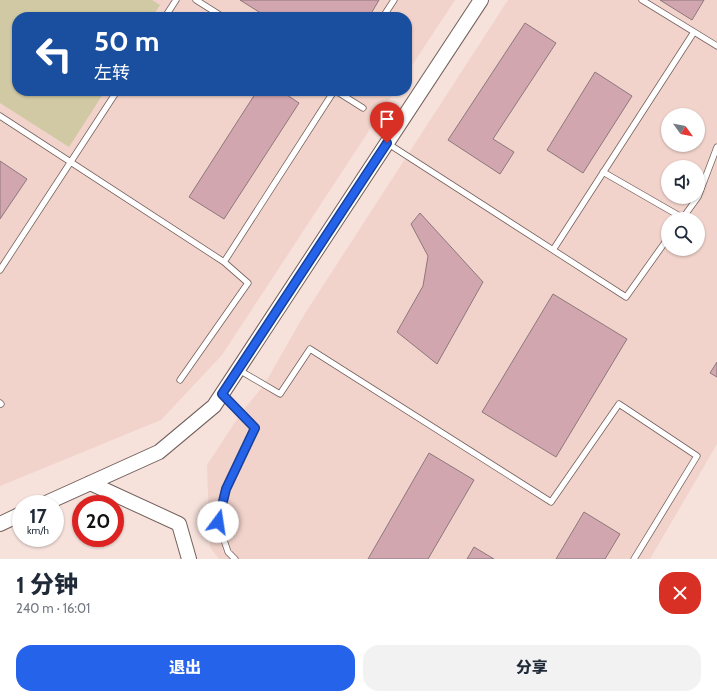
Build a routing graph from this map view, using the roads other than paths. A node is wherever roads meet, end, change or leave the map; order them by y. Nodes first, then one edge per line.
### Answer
1 (176, 0) edge
2 (196, 0) edge
3 (394, 0) edge
4 (481, 0) edge
5 (642, 0) edge
6 (168, 12) edge
7 (214, 12) edge
8 (386, 12) edge
9 (694, 32) junction
10 (717, 46) edge
11 (114, 96) edge
12 (332, 96) edge
13 (343, 96) edge
14 (363, 108) dead end
15 (0, 116) edge
16 (387, 143) junction
17 (717, 147) edge
18 (71, 162) junction
19 (603, 172) junction
20 (705, 179) edge
21 (693, 204) edge
22 (672, 212) edge
23 (687, 212) edge
24 (661, 248) edge
25 (553, 250) junction
26 (224, 262) junction
27 (0, 270) edge
28 (238, 369) junction
29 (180, 380) dead end
30 (222, 394) junction
31 (90, 483) junction
32 (64, 495) edge
33 (12, 518) edge
34 (0, 524) edge
35 (189, 559) edge
36 (235, 559) edge
37 (634, 559) edge

1 - 6 lane
2 - 7 lane
3 - 8 lane
4 - 16 street
5 - 9 lane
9 - 10 lane
9 - 19 lane
11 - 18 lane
12 - 26 lane
13 - 14 lane
15 - 18 lane
16 - 25 lane
16 - 28 street
17 - 20 lane
18 - 26 lane
18 - 27 lane
19 - 22 lane
19 - 25 lane
21 - 23 lane
24 - 25 lane
26 - 29 lane
28 - 30 street
28 - 37 lane
30 - 31 street
30 - 36 lane
31 - 32 street
31 - 35 street
33 - 34 street

